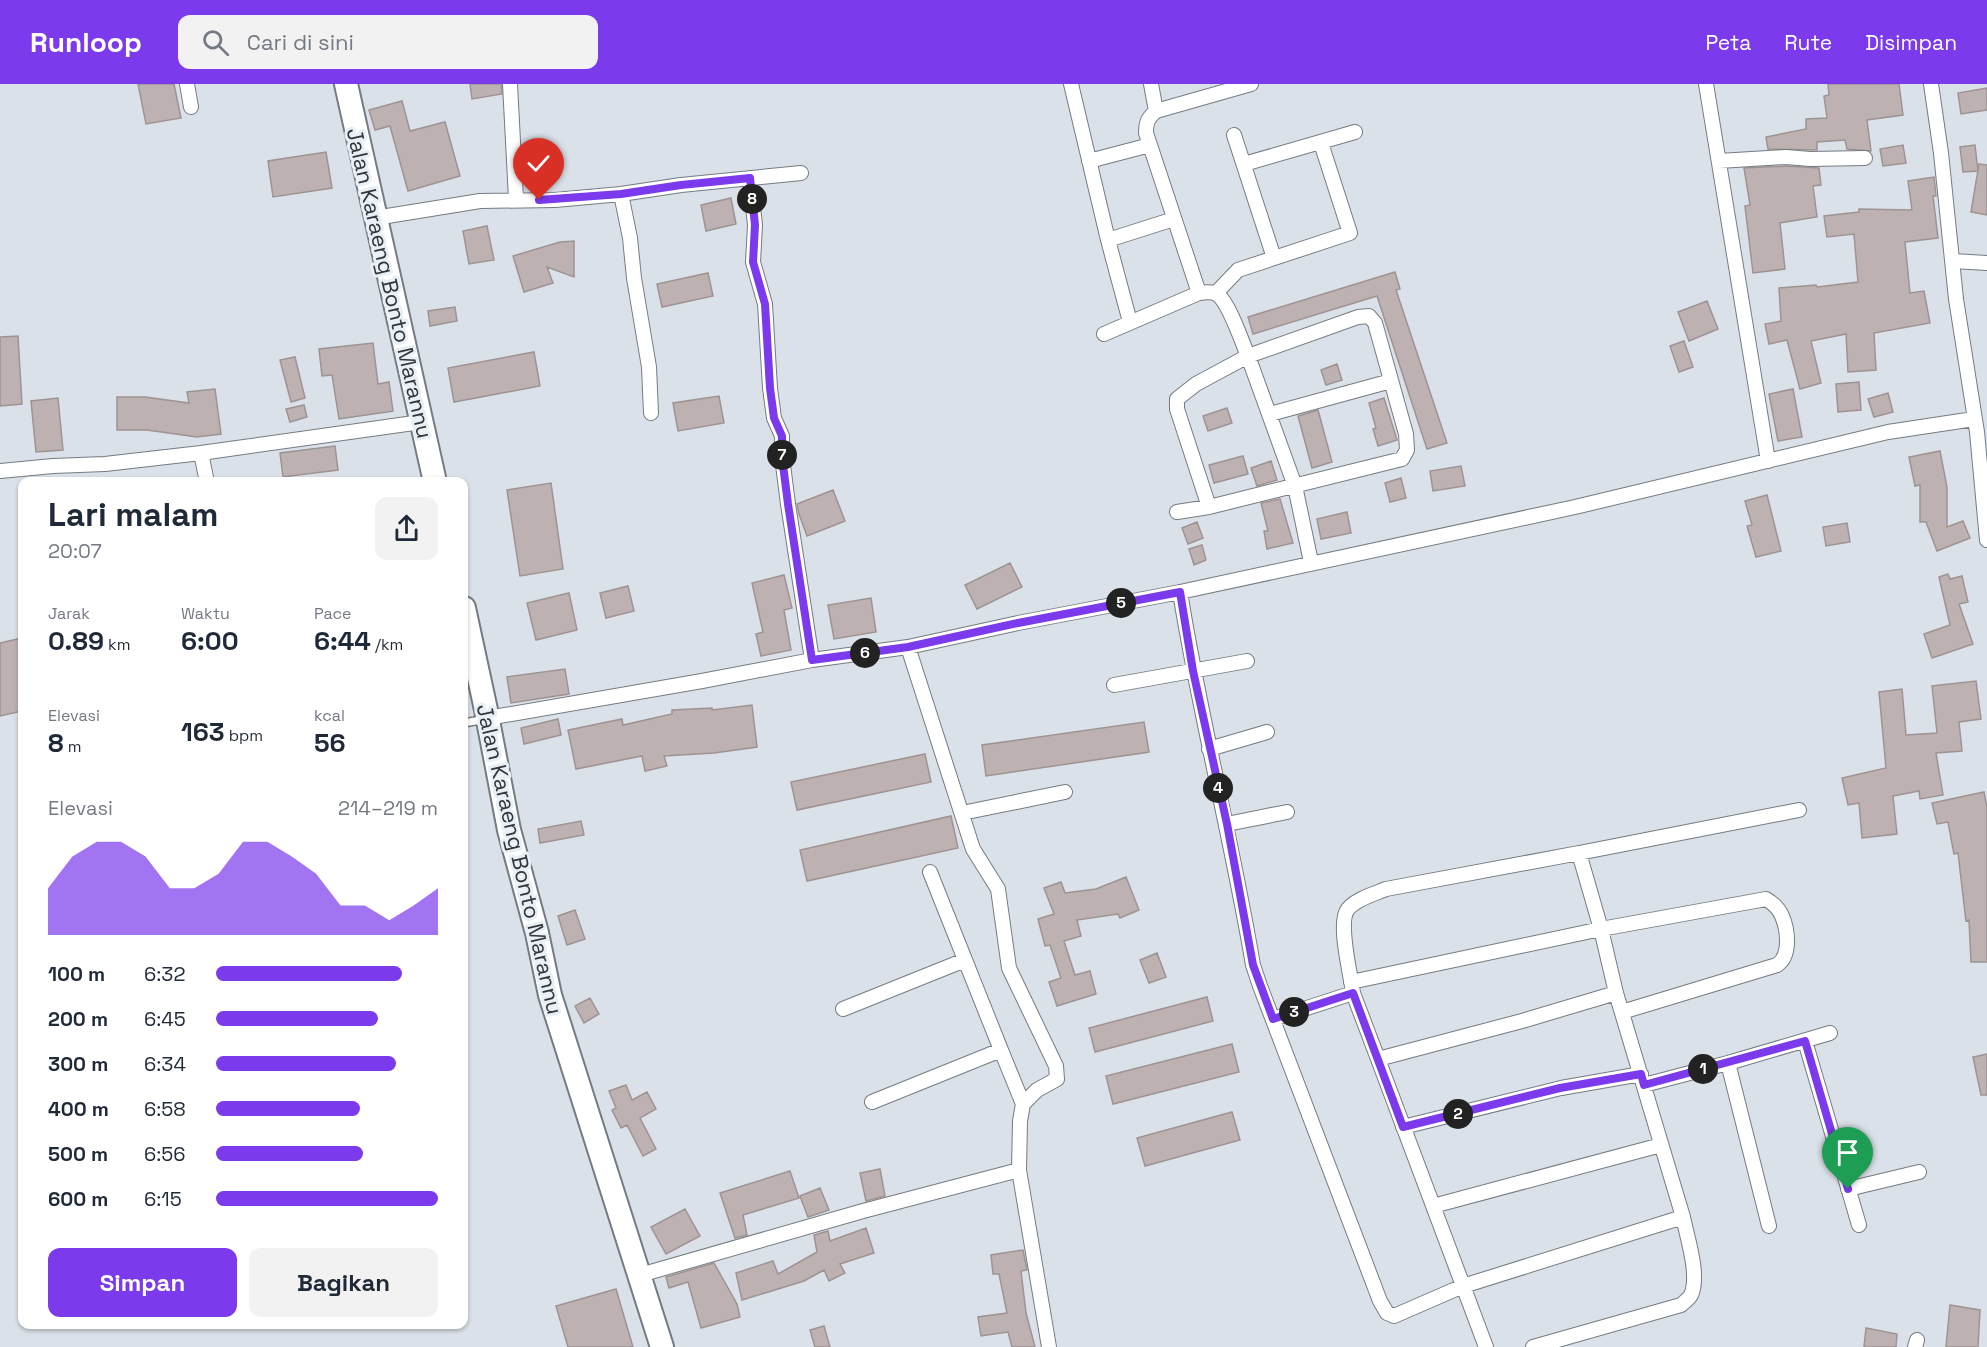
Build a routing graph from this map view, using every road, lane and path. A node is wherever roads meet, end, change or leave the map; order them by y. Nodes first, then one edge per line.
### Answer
1 (187, 84) edge
2 (346, 84) edge
3 (510, 84) edge
4 (1071, 84) edge
5 (1151, 84) edge
6 (1706, 84) edge
7 (1931, 84) edge
8 (1242, 85) edge
9 (191, 108) dead end
10 (1156, 111) junction
11 (1355, 132) dead end
12 (1234, 135) dead end
13 (1322, 143) junction
14 (1150, 144) junction
15 (1865, 158) dead end
16 (1089, 161) junction
17 (1719, 161) junction
18 (1244, 164) junction
19 (801, 173) dead end
20 (750, 178) junction
21 (621, 194) junction
22 (516, 200) junction
23 (375, 218) junction
24 (1174, 219) junction
25 (1108, 240) junction
26 (1274, 258) junction
27 (1953, 261) junction
28 (1987, 263) edge
29 (1199, 293) junction
30 (1216, 293) junction
31 (1130, 322) junction
32 (1104, 334) dead end
33 (1248, 356) junction
34 (1391, 381) junction
35 (651, 413) dead end
36 (1270, 414) junction
37 (422, 422) junction
38 (1979, 427) edge
39 (201, 453) junction
40 (1768, 461) junction
41 (0, 471) edge
42 (206, 477) edge
43 (434, 477) edge
44 (1295, 486) junction
45 (1209, 507) junction
46 (1177, 512) dead end
47 (1987, 540) edge
48 (1311, 562) junction
49 (1180, 592) junction
50 (468, 643) edge
51 (908, 647) junction
52 (812, 660) junction
53 (1247, 661) dead end
54 (1193, 671) junction
55 (1114, 685) dead end
56 (488, 718) junction
57 (468, 722) edge
58 (1267, 732) dead end
59 (1209, 749) junction
60 (1065, 792) dead end
61 (1799, 810) dead end
62 (1287, 812) dead end
63 (962, 813) junction
64 (1227, 824) junction
65 (1579, 853) junction
66 (930, 872) dead end
67 (1601, 929) junction
68 (965, 960) junction
69 (1352, 988) junction
70 (1616, 993) junction
71 (843, 1009) dead end
72 (1622, 1012) junction
73 (1273, 1019) junction
74 (1830, 1033) dead end
75 (1805, 1041) junction
76 (1001, 1050) junction
77 (1378, 1059) junction
78 (1728, 1063) junction
79 (1643, 1079) junction
80 (872, 1102) dead end
81 (1023, 1104) junction
82 (1403, 1127) junction
83 (1661, 1145) junction
84 (1019, 1170) junction
85 (1919, 1172) dead end
86 (1848, 1189) junction
87 (1433, 1206) junction
88 (1683, 1217) junction
89 (1858, 1225) dead end
90 (1769, 1226) dead end
91 (640, 1275) junction
92 (1463, 1286) junction
93 (662, 1347) edge
94 (1049, 1347) edge
95 (1486, 1347) edge
96 (1533, 1347) edge

1 - 9 street
2 - 23 main road, Jalan Karaeng Bonto Marannu
3 - 22 street
4 - 16 street
5 - 10 street
6 - 17 street
7 - 27 street
8 - 10 street
10 - 14 street
11 - 13 street
12 - 18 street
13 - 18 street
13 - 26 street
14 - 16 street
14 - 24 street
15 - 17 street
16 - 25 street
17 - 40 street
18 - 26 street
19 - 20 street
20 - 21 street
20 - 52 street
21 - 22 street
21 - 35 street
22 - 23 street
23 - 37 main road, Jalan Karaeng Bonto Marannu
24 - 25 street
24 - 29 street
25 - 31 street
26 - 30 street
27 - 28 street
27 - 38 street
29 - 30 street
29 - 31 street
30 - 33 street
31 - 32 street
33 - 34 street
33 - 36 street
33 - 45 street
34 - 36 street
34 - 44 street
36 - 44 street
37 - 39 street
37 - 43 main road, Jalan Karaeng Bonto Marannu
38 - 40 street
38 - 47 street
39 - 41 street
39 - 42 street
40 - 48 street
44 - 45 street
44 - 48 street
45 - 46 street
48 - 49 street
49 - 51 street
49 - 54 street
50 - 56 main road, Jalan Karaeng Bonto Marannu
51 - 52 street
51 - 63 street
52 - 56 street
53 - 54 street
54 - 55 street
54 - 59 street
56 - 57 lane
56 - 91 main road, Jalan Karaeng Bonto Marannu
58 - 59 street
59 - 64 street
60 - 63 street
61 - 65 street
62 - 64 street
63 - 81 street
64 - 73 street
65 - 67 street
65 - 69 street
66 - 68 street
67 - 69 street
67 - 70 street
67 - 72 street
68 - 71 street
68 - 76 street
69 - 73 street
69 - 77 street
70 - 72 street
70 - 77 street
72 - 79 street
73 - 92 street
74 - 75 street
75 - 78 street
75 - 86 street
76 - 80 street
76 - 81 street
77 - 82 street
78 - 79 street
78 - 90 street
79 - 82 street
79 - 83 street
81 - 84 street
82 - 87 street
83 - 87 street
83 - 88 street
84 - 91 street
84 - 94 street
85 - 86 street
86 - 89 street
87 - 92 street
88 - 92 street
88 - 96 street
91 - 93 main road, Jalan Karaeng Bonto Marannu
92 - 95 street

